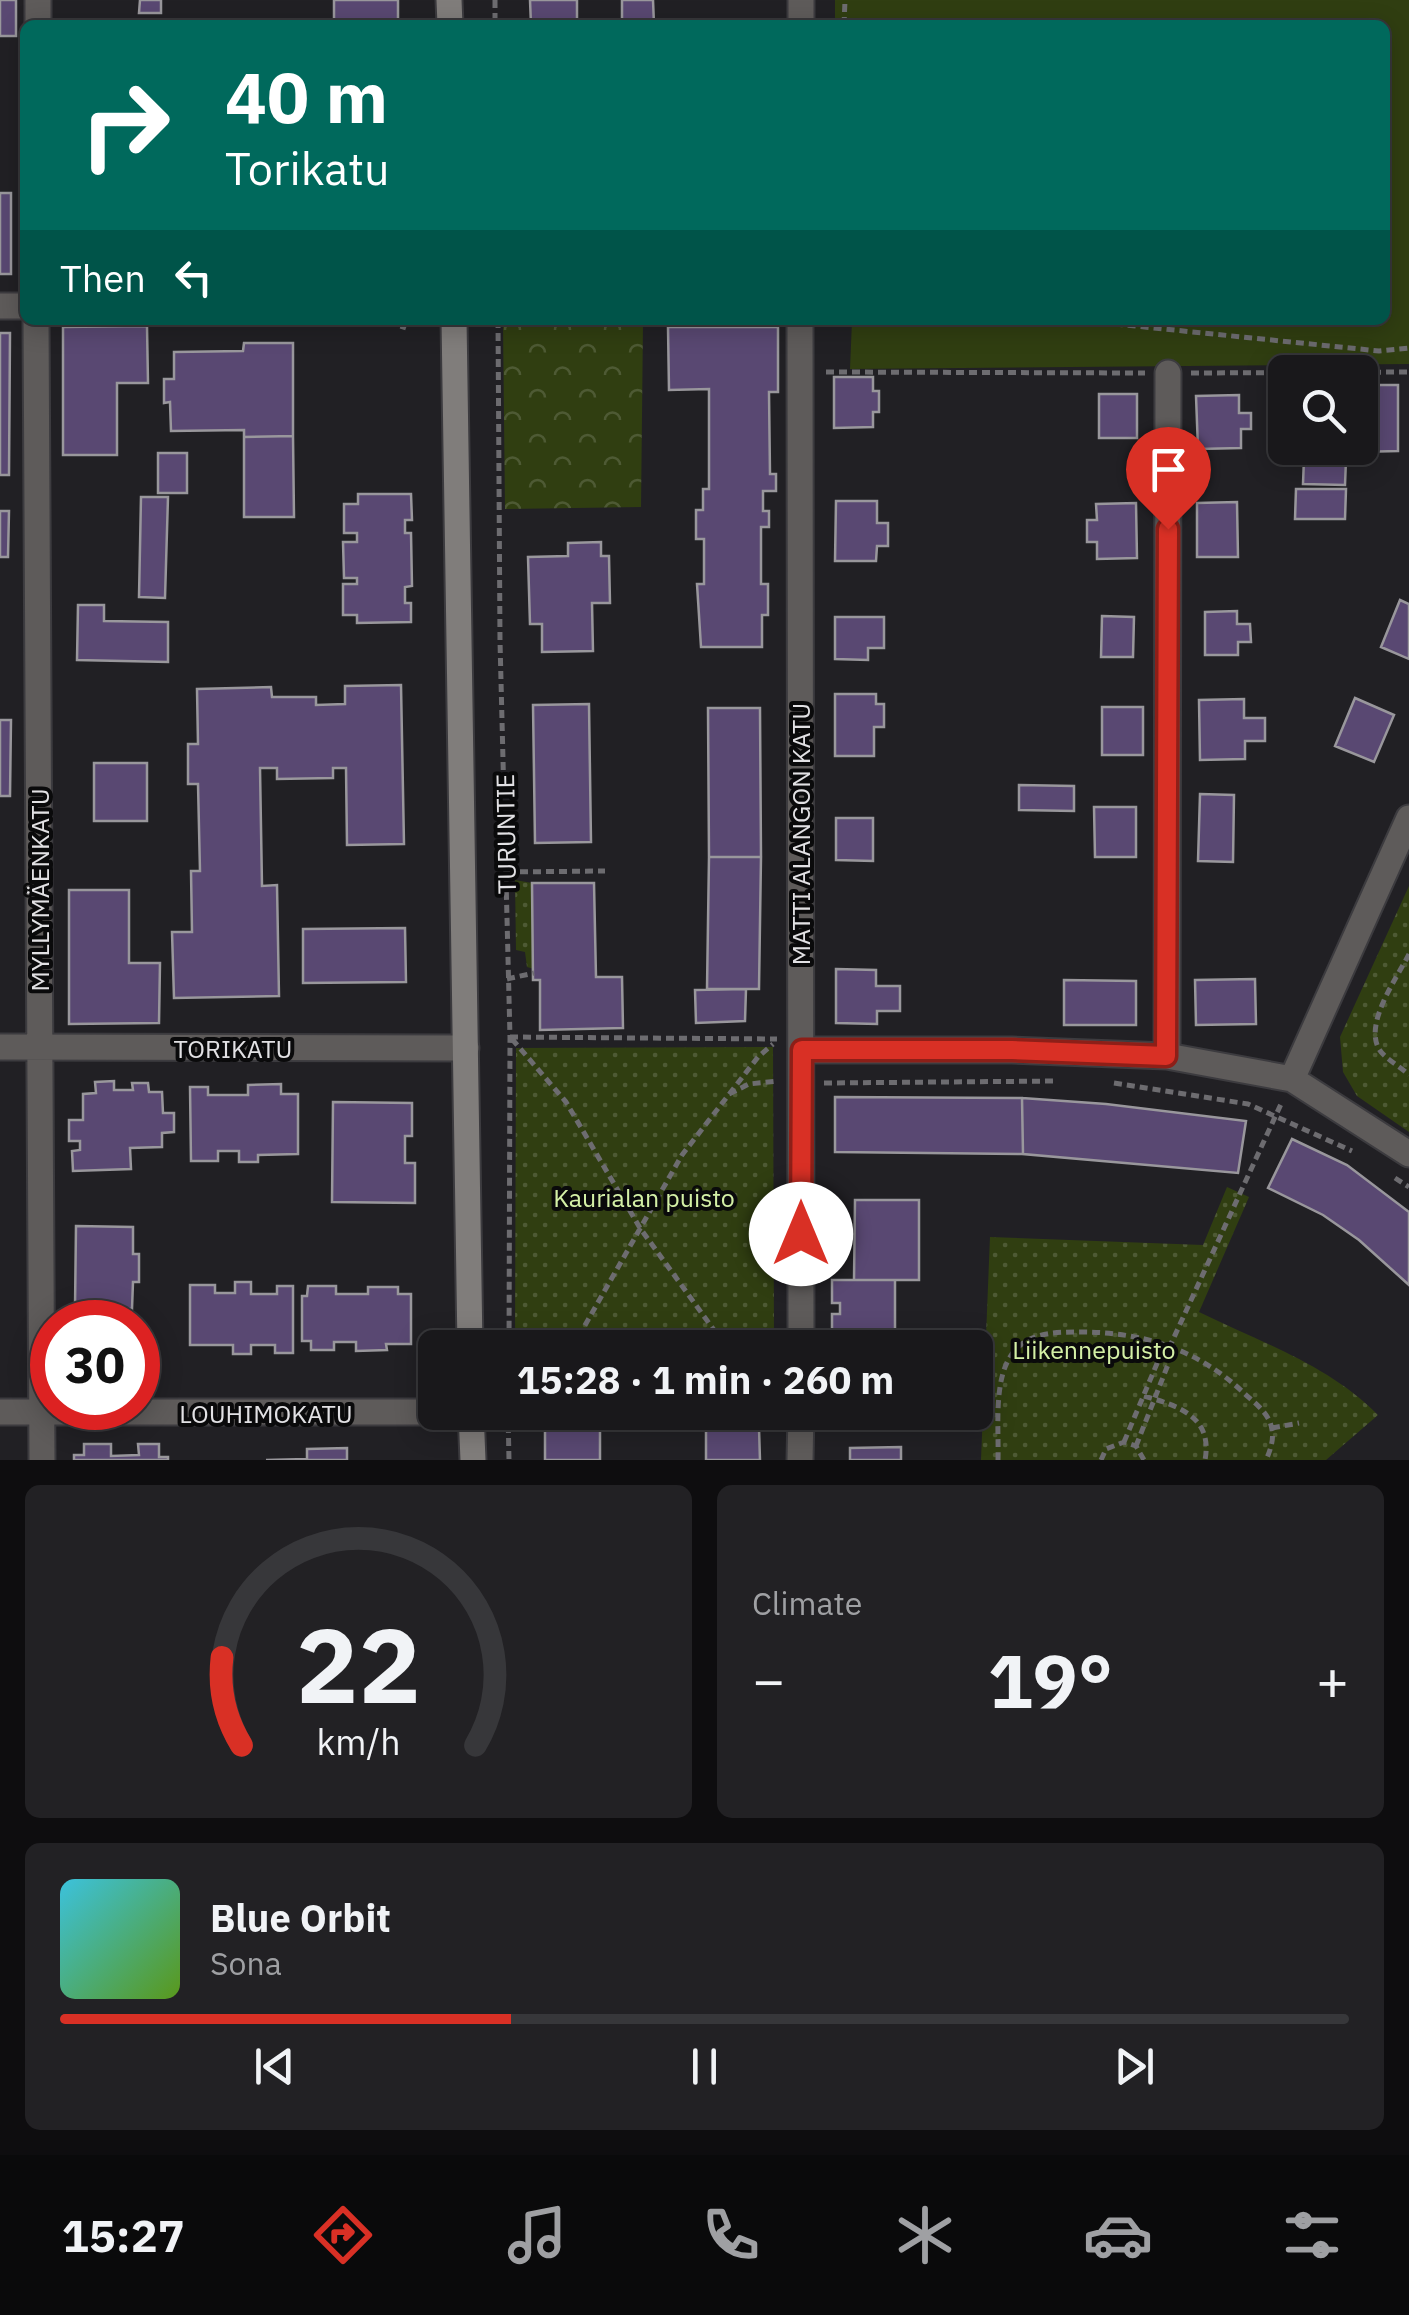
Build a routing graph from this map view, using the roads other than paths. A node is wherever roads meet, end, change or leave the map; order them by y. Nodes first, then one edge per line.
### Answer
1 (454, 325) edge
2 (800, 325) edge
3 (36, 328) edge
4 (1168, 373) road end
5 (1409, 818) edge
6 (794, 1042) junction
7 (40, 1046) junction
8 (0, 1047) edge
9 (466, 1048) junction
10 (1166, 1056) junction
11 (1292, 1078) junction
12 (1409, 1154) edge
13 (43, 1300) edge
14 (470, 1330) edge
15 (801, 1330) edge
16 (0, 1412) edge
17 (30, 1412) edge
18 (160, 1412) edge
19 (418, 1412) edge
20 (43, 1430) edge
21 (472, 1430) edge
22 (801, 1430) edge
23 (42, 1460) edge
24 (473, 1460) edge
25 (800, 1460) edge

1 - 9 main road, TURUNTIE
2 - 6 street, MATTI ALANGON KATU
3 - 7 street, MYLLYMÄENKATU
4 - 10 street
5 - 11 street
6 - 10 street
6 - 15 street, MATTI ALANGON KATU
7 - 8 street, TORIKATU
7 - 9 street, TORIKATU
7 - 13 street, MYLLYMÄENKATU
9 - 14 main road, TURUNTIE
10 - 11 street
11 - 12 street
16 - 17 street, LOUHIMOKATU
18 - 19 street, LOUHIMOKATU
20 - 23 street, MYLLYMÄENKATU
21 - 24 main road
22 - 25 street

